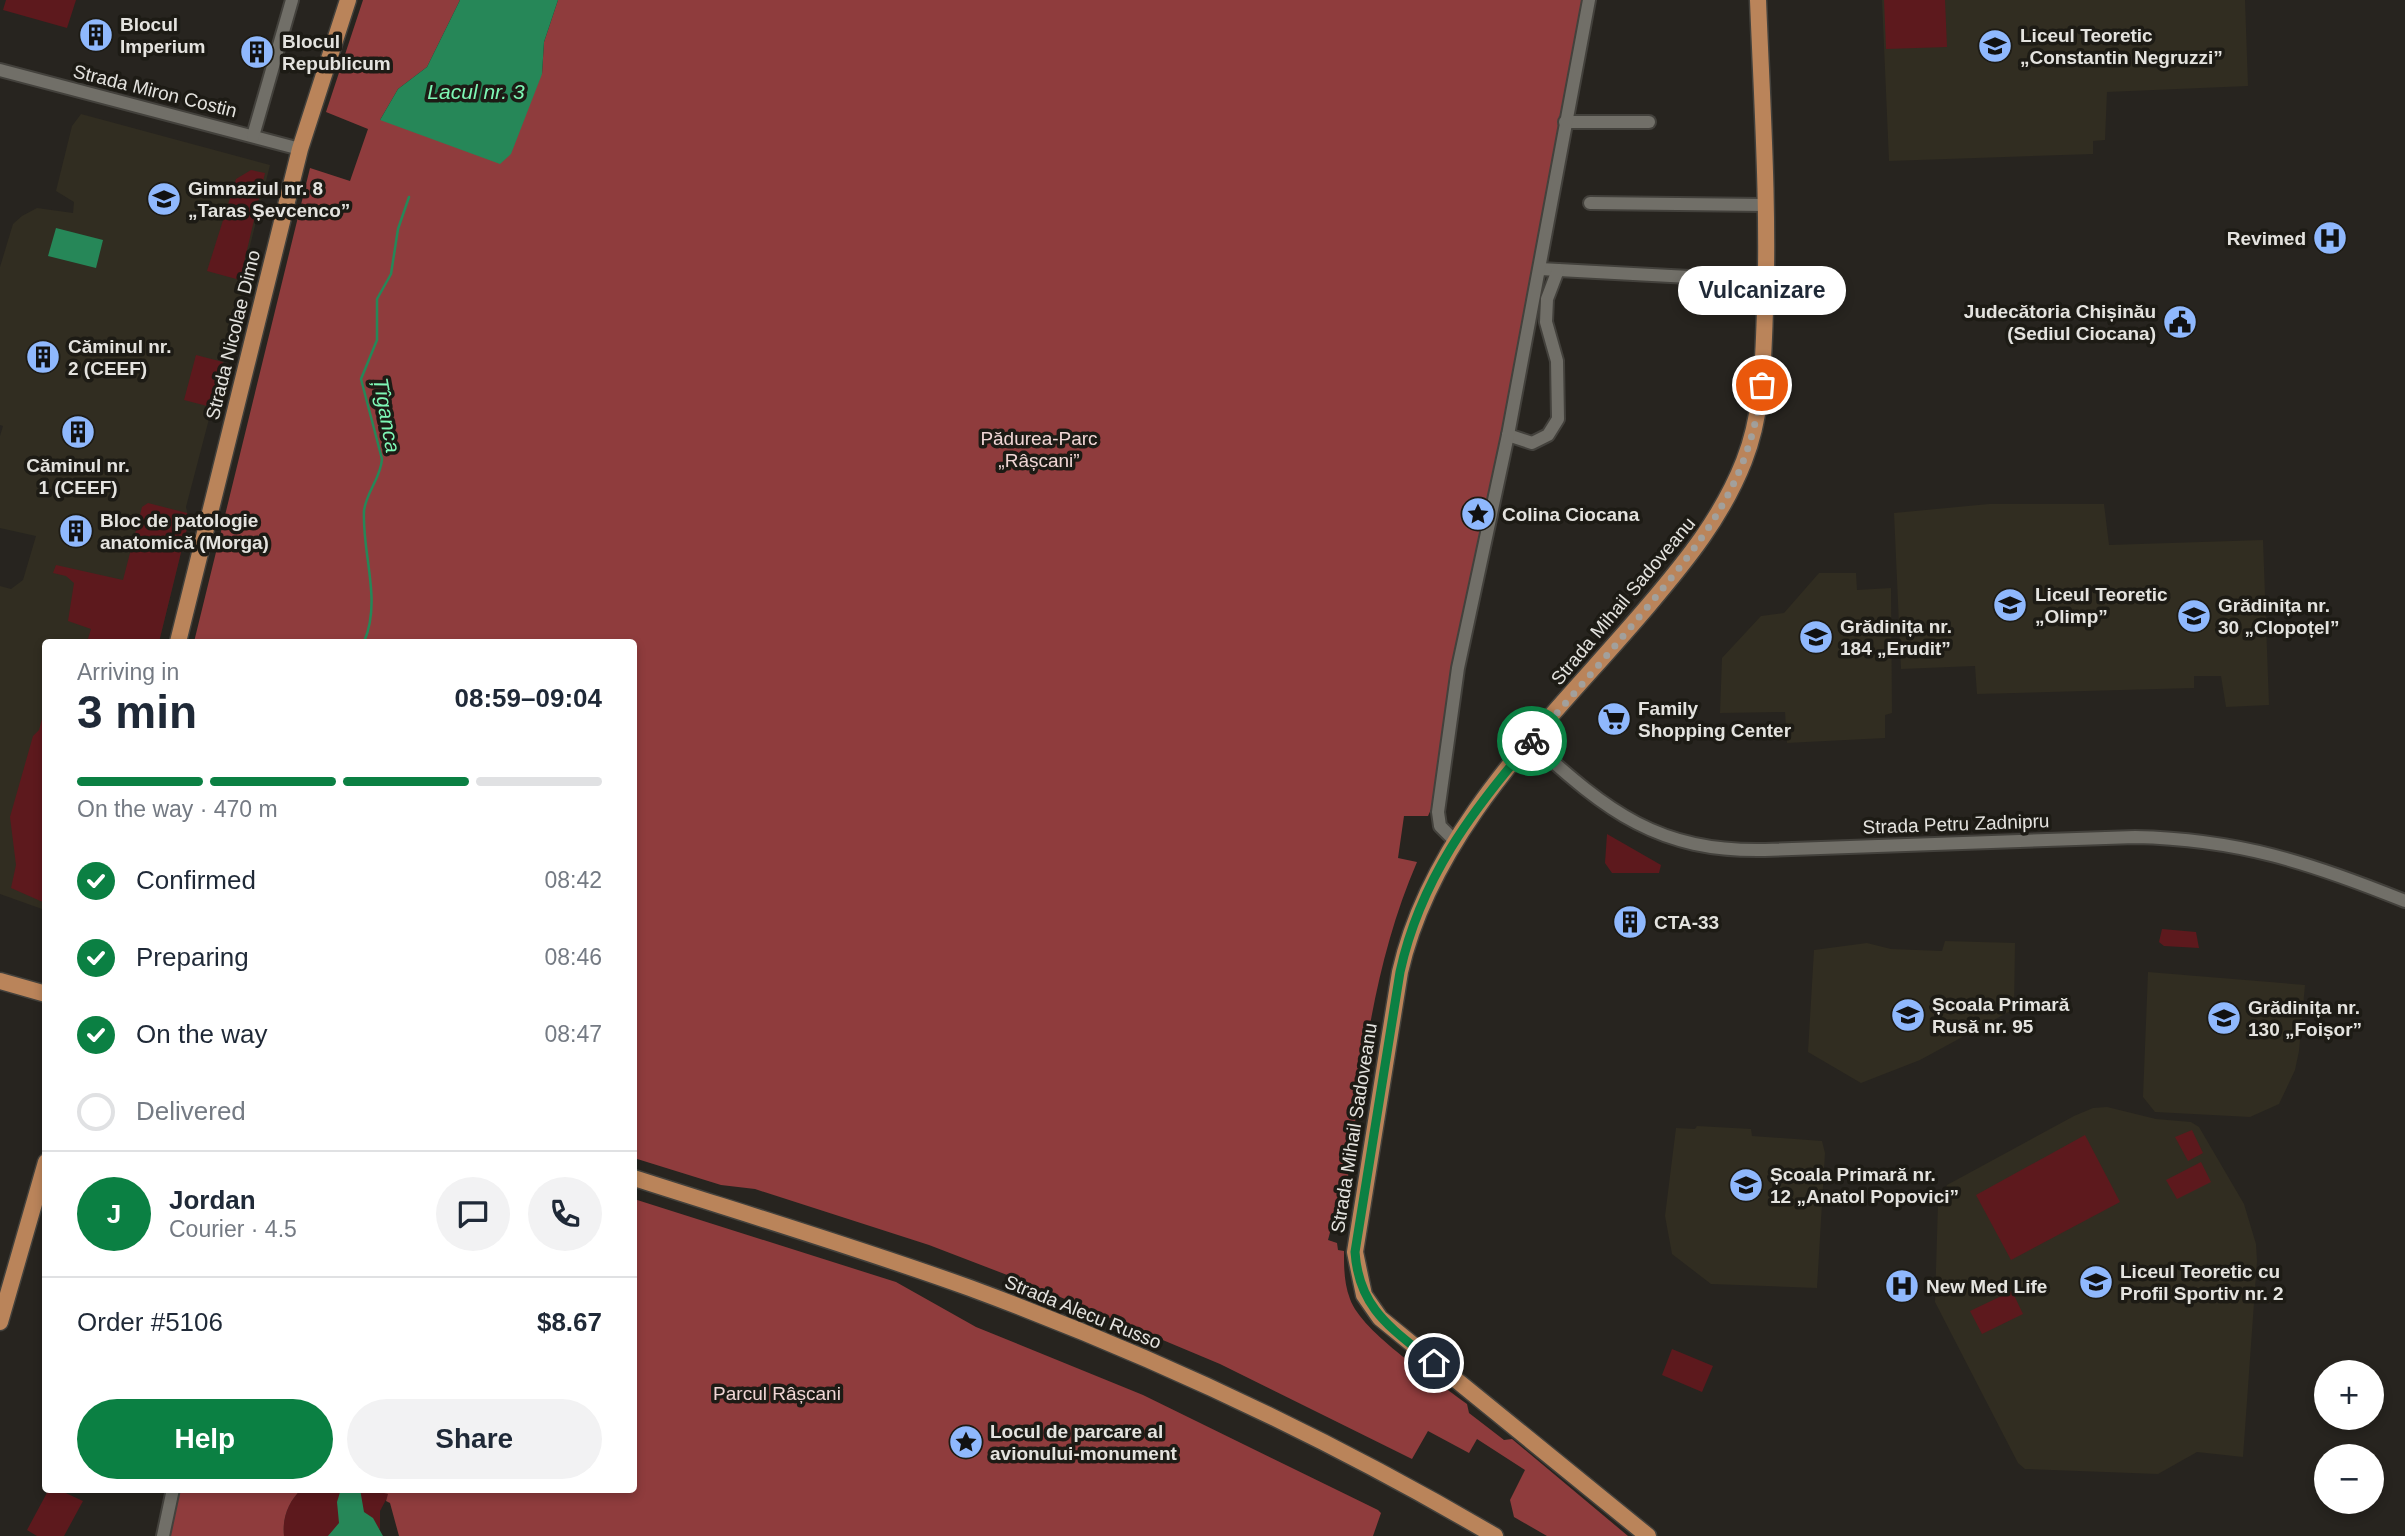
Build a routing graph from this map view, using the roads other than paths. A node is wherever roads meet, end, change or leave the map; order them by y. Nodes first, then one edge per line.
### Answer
1 (292, 0) edge
2 (1589, 0) edge
3 (1758, 0) edge
4 (346, 1) edge
5 (0, 70) edge
6 (1565, 122) junction
7 (1649, 122) dead end
8 (253, 136) junction
9 (300, 149) junction
10 (1590, 203) dead end
11 (1765, 205) junction
12 (1540, 269) junction
13 (1558, 270) junction
14 (1766, 275) junction
15 (1508, 435) junction
16 (179, 639) edge
17 (1531, 741) junction
18 (1454, 839) junction
19 (2405, 901) edge
20 (0, 981) edge
21 (42, 993) edge
22 (42, 1176) edge
23 (637, 1179) edge
24 (0, 1322) edge
25 (172, 1493) edge
26 (1629, 1519) junction
27 (163, 1536) edge
28 (1495, 1536) edge
29 (1638, 1536) edge
30 (1648, 1536) edge

1 - 8 street
2 - 6 street
3 - 11 main road, Strada Mihail Sadoveanu
4 - 9 main road, Strada Nicolae Dimo
5 - 8 street, Strada Miron Costin
6 - 7 street
6 - 12 street
8 - 9 street, Strada Miron Costin
9 - 16 main road, Strada Nicolae Dimo
10 - 11 street
11 - 14 main road, Strada Mihail Sadoveanu
12 - 13 street
12 - 15 street
13 - 14 street
13 - 15 street
14 - 17 main road, Strada Mihail Sadoveanu
15 - 18 street
17 - 18 main road, Strada Mihail Sadoveanu
17 - 19 street, Strada Petru Zadnipru
18 - 26 main road, Strada Mihail Sadoveanu
20 - 21 main road
22 - 24 main road
23 - 28 main road, Strada Alecu Russo
25 - 27 street
26 - 29 main road, Strada Mihail Sadoveanu
26 - 30 main road, Strada Mihail Sadoveanu

